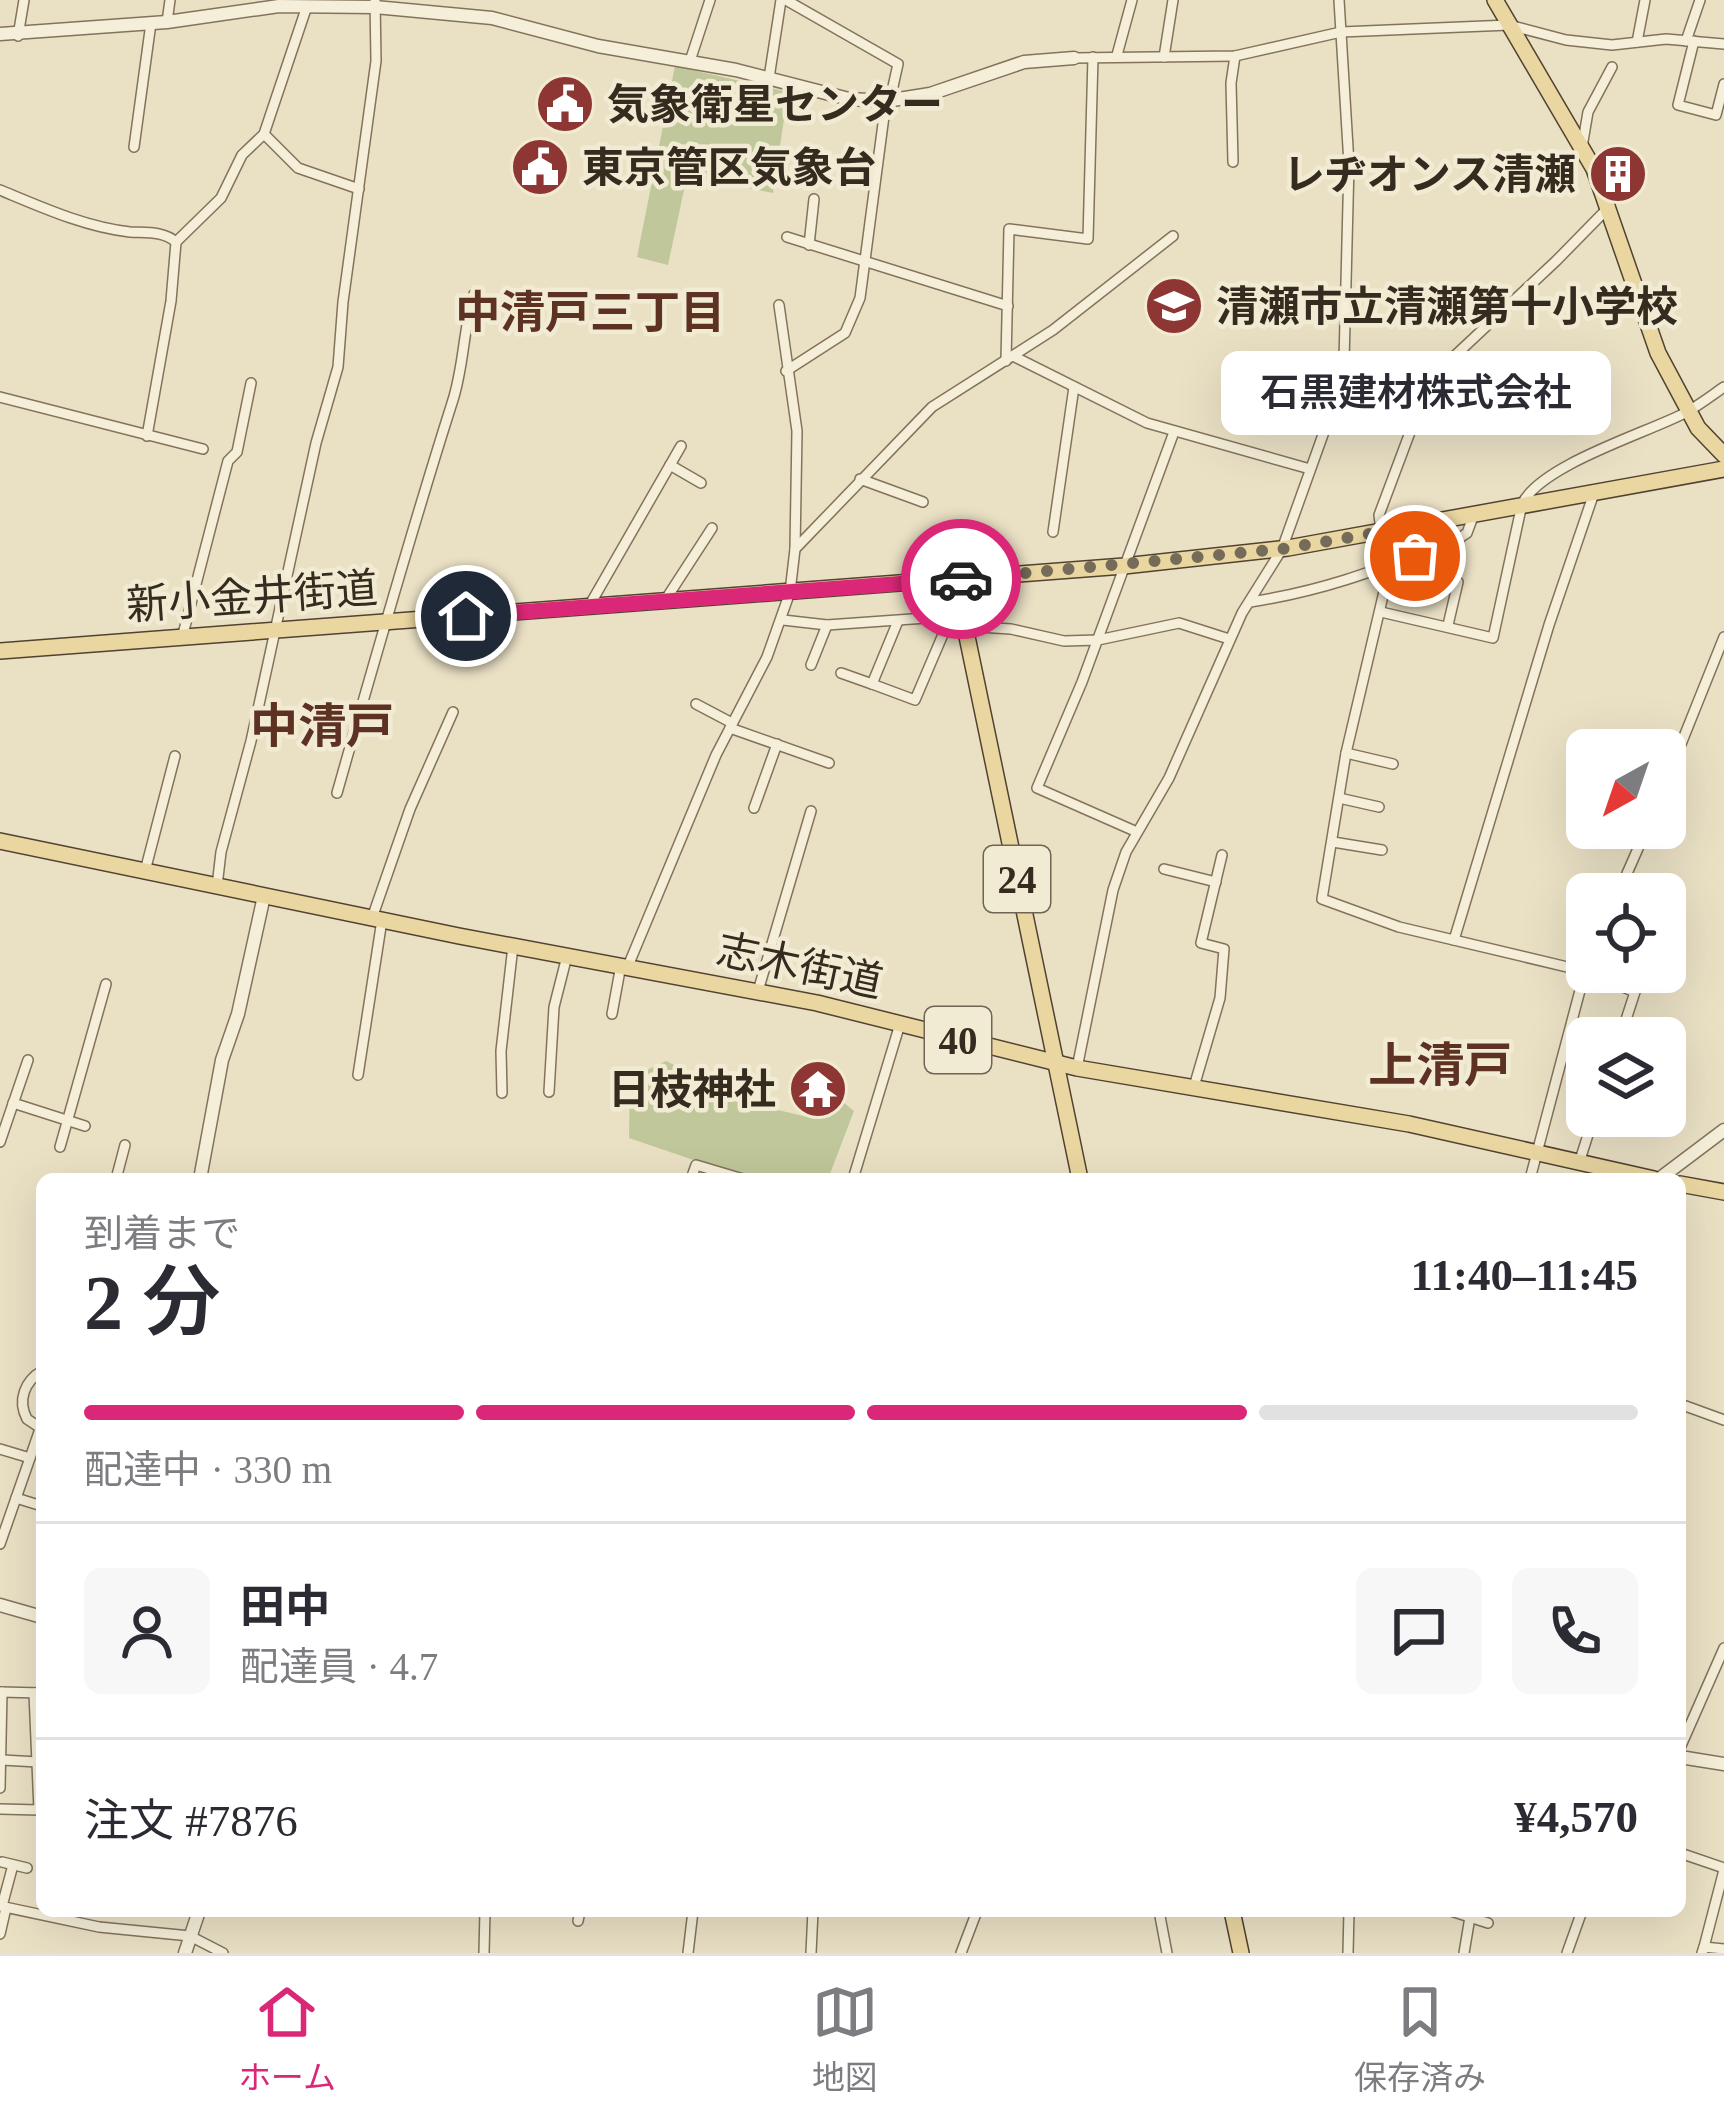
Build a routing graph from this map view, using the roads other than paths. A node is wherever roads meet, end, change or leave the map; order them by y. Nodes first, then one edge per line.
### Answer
1 (24, 0) edge
2 (170, 0) edge
3 (462, 0) edge
4 (710, 0) edge
5 (783, 0) edge
6 (1132, 0) edge
7 (1173, 0) edge
8 (1340, 0) edge
9 (1495, 0) edge
10 (1645, 0) edge
11 (1700, 0) edge
12 (280, 3) edge
13 (375, 4) edge
14 (307, 6) junction
15 (459, 16) junction
16 (167, 22) junction
17 (152, 23) junction
18 (1509, 25) junction
19 (1341, 32) junction
20 (0, 34) edge
21 (18, 36) junction
22 (1690, 41) junction
23 (1723, 41) edge
24 (1637, 42) junction
25 (1117, 55) junction
26 (1235, 56) junction
27 (1094, 57) junction
28 (1164, 57) junction
29 (1074, 58) joint
30 (690, 61) junction
31 (1612, 67) dead end
32 (769, 78) junction
33 (1724, 84) edge
34 (888, 100) junction
35 (264, 134) junction
36 (1582, 146) junction
37 (134, 147) dead end
38 (1233, 162) dead end
39 (359, 189) junction
40 (0, 190) edge
41 (814, 199) dead end
42 (1610, 206) junction
43 (1173, 236) dead end
44 (787, 237) dead end
45 (176, 242) junction
46 (809, 245) junction
47 (864, 262) junction
48 (474, 294) dead end
49 (779, 305) dead end
50 (1008, 306) junction
51 (1010, 359) junction
52 (787, 371) junction
53 (251, 383) dead end
54 (1074, 387) junction
55 (1724, 387) edge
56 (0, 398) edge
57 (1688, 412) junction
58 (1174, 432) junction
59 (147, 436) junction
60 (681, 446) dead end
61 (203, 449) dead end
62 (1724, 455) edge
63 (670, 464) junction
64 (1310, 469) junction
65 (1724, 469) edge
66 (860, 479) junction
67 (701, 483) dead end
68 (1594, 492) junction
69 (923, 502) dead end
70 (1522, 503) junction
71 (1474, 514) junction
72 (712, 528) dead end
73 (1053, 532) dead end
74 (1381, 532) junction
75 (795, 549) junction
76 (1282, 549) junction
77 (1124, 566) junction
78 (1390, 566) junction
79 (955, 579) junction
80 (1458, 581) dead end
81 (790, 592) junction
82 (664, 602) junction
83 (1250, 602) junction
84 (588, 608) junction
85 (1381, 612) junction
86 (783, 620) junction
87 (898, 621) junction
88 (385, 622) junction
89 (827, 625) junction
90 (1448, 625) junction
91 (956, 626) junction
92 (272, 632) junction
93 (1724, 637) edge
94 (182, 638) junction
95 (1229, 639) junction
96 (1097, 640) junction
97 (0, 651) edge
98 (811, 665) dead end
99 (841, 673) dead end
100 (872, 684) junction
101 (696, 704) dead end
102 (453, 712) dead end
103 (731, 726) junction
104 (1686, 732) edge
105 (776, 745) junction
106 (1346, 753) junction
107 (175, 756) dead end
108 (829, 763) dead end
109 (1393, 764) dead end
110 (337, 793) dead end
111 (1340, 798) junction
112 (1378, 807) dead end
113 (754, 808) dead end
114 (811, 812) dead end
115 (1137, 832) junction
116 (0, 841) edge
117 (1333, 842) junction
118 (1382, 850) dead end
119 (1222, 854) dead end
120 (1164, 869) dead end
121 (145, 871) junction
122 (1216, 882) junction
123 (217, 886) junction
124 (263, 896) junction
125 (377, 919) junction
126 (1454, 940) junction
127 (513, 946) junction
128 (567, 956) junction
129 (1566, 963) edge
130 (625, 966) junction
131 (106, 984) dead end
132 (758, 991) junction
133 (1578, 993) edge
134 (612, 1013) dead end
135 (900, 1024) junction
136 (28, 1060) dead end
137 (1056, 1063) junction
138 (1078, 1068) junction
139 (358, 1075) dead end
140 (1193, 1090) junction
141 (549, 1092) dead end
142 (502, 1093) dead end
143 (13, 1103) junction
144 (68, 1121) junction
145 (85, 1126) dead end
146 (1724, 1130) edge
147 (1587, 1137) edge
148 (0, 1142) edge
149 (125, 1145) dead end
150 (60, 1147) dead end
151 (1537, 1154) junction
152 (1579, 1163) junction
153 (118, 1173) edge
154 (201, 1173) edge
155 (693, 1173) edge
156 (722, 1173) edge
157 (855, 1173) edge
158 (1079, 1173) edge
159 (1532, 1173) edge
160 (1628, 1173) edge
161 (1665, 1173) edge
162 (1686, 1185) edge
163 (1724, 1192) edge
164 (36, 1377) edge
165 (1686, 1407) edge
166 (1724, 1420) edge
167 (36, 1425) edge
168 (36, 1442) edge
169 (0, 1449) edge
170 (30, 1458) junction
171 (16, 1498) junction
172 (36, 1504) edge
173 (0, 1544) edge
174 (0, 1605) edge
175 (36, 1615) edge
176 (1724, 1648) edge
177 (1, 1692) edge
178 (36, 1693) edge
179 (1686, 1739) edge
180 (1686, 1754) edge
181 (2, 1760) edge
182 (36, 1762) edge
183 (1724, 1764) edge
184 (0, 1789) edge
185 (0, 1809) edge
186 (36, 1812) edge
187 (1686, 1855) edge
188 (8, 1864) edge
189 (27, 1868) dead end
190 (1724, 1869) edge
191 (1722, 1884) edge
192 (2, 1907) edge
193 (36, 1914) edge
194 (50, 1917) edge
195 (100, 1917) edge
196 (197, 1917) edge
197 (485, 1917) edge
198 (691, 1917) edge
199 (813, 1917) edge
200 (975, 1917) edge
201 (1160, 1917) edge
202 (1233, 1917) edge
203 (1349, 1917) edge
204 (1470, 1917) joint
205 (1580, 1917) edge
206 (1488, 1923) dead end
207 (99, 1927) junction
208 (0, 1934) edge
209 (190, 1936) junction
210 (1724, 1949) edge
211 (1703, 1950) edge
212 (185, 1953) edge
213 (223, 1953) edge
214 (484, 1953) edge
215 (688, 1953) edge
216 (811, 1953) edge
217 (961, 1953) edge
218 (1167, 1953) edge
219 (1240, 1953) edge
220 (1348, 1953) edge
221 (1464, 1953) edge
222 (1567, 1953) edge

1 - 21 street
2 - 16 street
3 - 15 street
4 - 30 street
5 - 32 street
5 - 34 street
6 - 25 street
7 - 28 street
8 - 19 street
9 - 18 main road
10 - 24 street
11 - 22 street
12 - 14 street
12 - 16 street
13 - 14 street
13 - 15 street
13 - 39 street
14 - 35 street
15 - 30 street
16 - 17 street
17 - 21 street
17 - 37 street
18 - 19 street
18 - 24 street
18 - 36 main road
19 - 26 street
19 - 64 street
20 - 21 street
22 - 23 street
22 - 24 street
22 - 33 street
25 - 27 street
25 - 28 street
26 - 28 street
26 - 38 street
27 - 29 street
27 - 50 street
29 - 34 street
30 - 32 street
31 - 36 street
32 - 34 street
34 - 47 street
35 - 39 street
35 - 45 street
36 - 42 main road
39 - 92 street
40 - 45 street
41 - 46 street
42 - 57 main road
42 - 74 street
43 - 51 street
44 - 46 street
45 - 59 street
46 - 47 street
47 - 50 street
47 - 52 street
48 - 88 street
49 - 52 street
50 - 51 street
51 - 54 street
51 - 66 street
52 - 75 street
53 - 94 street
54 - 58 street
54 - 73 street
55 - 57 street
56 - 59 street
57 - 62 main road
57 - 70 street
58 - 64 street
58 - 77 street
59 - 61 street
60 - 63 street
63 - 67 street
63 - 84 street
64 - 76 street
65 - 68 main road, 新小金井街道
66 - 69 street
66 - 75 street
68 - 70 main road, 新小金井街道
68 - 126 street
70 - 71 main road, 新小金井街道
70 - 90 street
71 - 74 main road, 新小金井街道
71 - 78 street
72 - 82 street
74 - 76 main road, 新小金井街道
74 - 78 street
75 - 81 street
76 - 77 main road, 新小金井街道
76 - 83 street
77 - 79 main road, 新小金井街道
77 - 96 street
78 - 83 street
78 - 85 street
79 - 81 main road, 新小金井街道
79 - 91 main road, 24
80 - 90 street
81 - 82 main road, 新小金井街道
81 - 86 street
82 - 84 main road, 新小金井街道
83 - 95 street
84 - 88 main road, 新小金井街道
85 - 90 street
85 - 106 street
86 - 89 street
86 - 103 street
87 - 89 street
87 - 91 street
87 - 100 street
88 - 92 main road, 新小金井街道
88 - 110 street
89 - 98 street
91 - 96 street
91 - 100 street
91 - 137 main road, 24
92 - 94 main road, 新小金井街道
92 - 123 street
93 - 104 street
94 - 97 main road, 新小金井街道
95 - 96 street
95 - 115 street
96 - 115 street
99 - 100 street
101 - 103 street
102 - 125 street
103 - 105 street
103 - 130 street
105 - 108 street
105 - 113 street
106 - 109 street
106 - 111 street
107 - 121 street
111 - 112 street
111 - 117 street
114 - 132 street
115 - 138 street
116 - 121 main road, 志木街道 / 40
117 - 118 street
117 - 126 street
119 - 122 street
120 - 122 street
121 - 123 main road, 志木街道 / 40
122 - 140 street
123 - 124 main road, 志木街道 / 40
124 - 125 main road, 志木街道 / 40
124 - 154 street
125 - 127 main road, 志木街道 / 40
125 - 139 street
126 - 129 street
127 - 128 main road, 志木街道 / 40
127 - 142 street
128 - 130 main road, 志木街道 / 40
128 - 141 street
130 - 132 main road, 志木街道 / 40
130 - 134 street
131 - 144 street
132 - 135 main road, 志木街道 / 40
133 - 151 street
135 - 137 main road, 志木街道 / 40
135 - 157 street
136 - 143 street
137 - 138 main road, 志木街道 / 40
137 - 158 main road, 24
138 - 140 main road, 志木街道 / 40
140 - 151 main road, 志木街道 / 40
143 - 144 street
143 - 148 street
144 - 145 street
144 - 150 street
146 - 161 street
147 - 152 street
149 - 153 street
151 - 152 main road, 志木街道 / 40
151 - 159 street
152 - 160 main road, 志木街道 / 40
155 - 156 street
162 - 163 main road
164 - 167 street
165 - 166 street
168 - 170 street
169 - 170 street
170 - 171 street
171 - 172 street
171 - 173 street
174 - 175 street
176 - 179 street
177 - 178 street
177 - 181 street
180 - 183 street
181 - 182 street
181 - 184 street
185 - 186 street
187 - 190 street
188 - 189 street
188 - 192 street
190 - 191 street
191 - 211 street
192 - 193 street
192 - 208 street
194 - 207 street
195 - 207 street
196 - 209 street
197 - 214 street
198 - 215 street
199 - 216 street
200 - 217 street
201 - 218 street
202 - 219 main road
203 - 220 street
204 - 206 street
204 - 221 street
205 - 222 street
207 - 209 street
209 - 212 street
209 - 213 street
210 - 211 street

